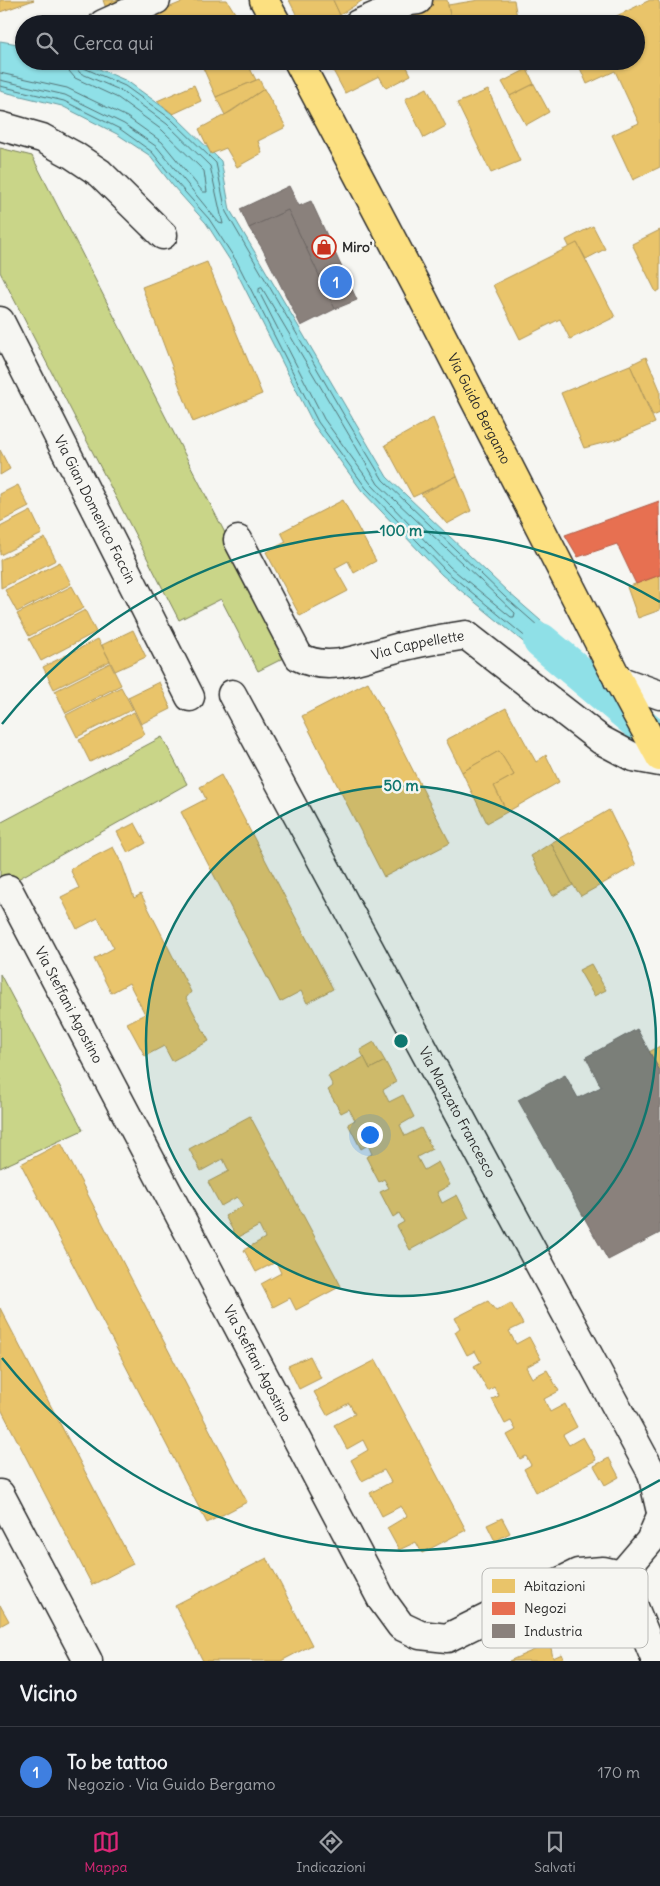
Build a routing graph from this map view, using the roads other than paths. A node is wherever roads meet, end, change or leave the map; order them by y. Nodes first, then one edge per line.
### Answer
1 (156, 0) edge
2 (264, 0) edge
3 (418, 0) edge
4 (123, 15) edge
5 (272, 15) edge
6 (378, 15) edge
7 (303, 70) edge
8 (0, 126) edge
9 (163, 235) dead end
10 (0, 321) edge
11 (238, 540) dead end
12 (618, 680) junction
13 (232, 694) dead end
14 (660, 695) edge
15 (190, 697) dead end
16 (659, 755) edge
17 (8, 889) dead end
18 (0, 1494) edge
19 (660, 1508) edge
20 (660, 1518) edge
21 (626, 1568) edge
22 (482, 1621) edge
23 (648, 1642) edge
24 (88, 1661) edge
25 (656, 1661) edge

1 - 4 street
2 - 5 main road
3 - 6 street
7 - 12 main road, Via Guido Bergamo
8 - 9 street
10 - 15 street, Via Gian Domenico Faccin
11 - 16 street, Via Cappellette
12 - 14 street
12 - 16 main road, Via Guido Bergamo
13 - 19 street, Via Manzato Francesco
17 - 22 street, Via Steffani Agostino
18 - 24 street
20 - 21 street
23 - 25 street

